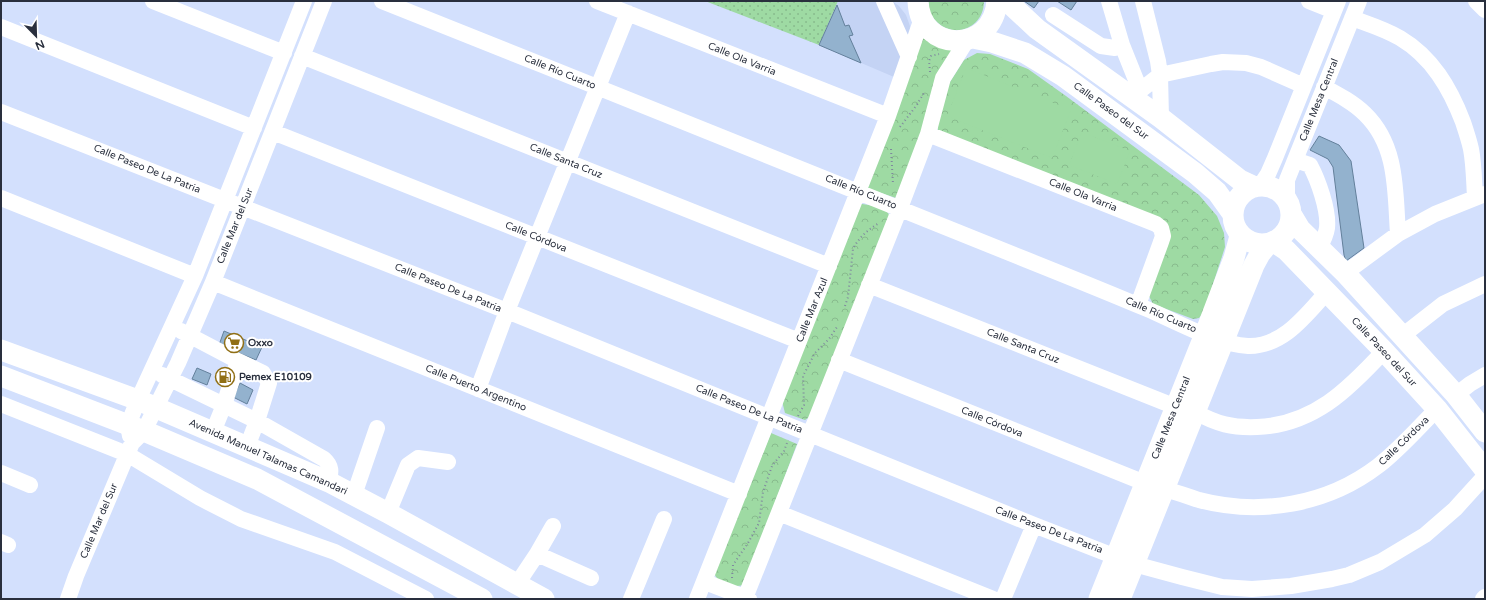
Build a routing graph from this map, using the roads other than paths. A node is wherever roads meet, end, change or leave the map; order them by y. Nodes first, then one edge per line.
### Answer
1 (153, 1) edge
2 (304, 1) edge
3 (324, 1) edge
4 (382, 1) edge
5 (597, 1) edge
6 (884, 1) edge
7 (997, 1) edge
8 (1007, 1) edge
9 (1110, 1) edge
10 (1143, 1) edge
11 (1309, 1) edge
12 (1359, 1) edge
13 (1476, 1) edge
14 (1336, 6) edge
15 (916, 8) edge
16 (1485, 10) edge
17 (628, 13) junction
18 (1053, 15) dead end
19 (1352, 18) junction
20 (1, 28) edge
21 (967, 42) junction
22 (1122, 45) junction
23 (284, 53) junction
24 (302, 56) junction
25 (909, 57) junction
26 (1160, 76) junction
27 (1304, 86) junction
28 (598, 87) junction
29 (1324, 87) junction
30 (1136, 94) junction
31 (1, 112) edge
32 (888, 116) junction
33 (1161, 118) junction
34 (254, 128) junction
35 (272, 132) junction
36 (928, 134) junction
37 (1295, 160) junction
38 (568, 162) junction
39 (1257, 186) junction
40 (858, 191) junction
41 (1480, 196) edge
42 (1, 198) edge
43 (225, 200) junction
44 (895, 206) junction
45 (243, 207) junction
46 (1289, 207) junction
47 (1232, 213) junction
48 (1398, 234) junction
49 (1240, 236) junction
50 (537, 237) junction
51 (1271, 243) junction
52 (1319, 248) junction
53 (829, 266) junction
54 (1345, 273) junction
55 (195, 276) junction
56 (213, 282) junction
57 (1485, 284) edge
58 (869, 285) junction
59 (1327, 292) junction
60 (1138, 305) junction
61 (507, 311) junction
62 (173, 327) junction
63 (190, 336) junction
64 (1402, 336) junction
65 (1214, 338) junction
66 (799, 341) junction
67 (1, 350) edge
68 (1384, 351) junction
69 (840, 360) junction
70 (238, 361) junction
71 (153, 370) junction
72 (1485, 375) edge
73 (6, 378) edge
74 (170, 379) junction
75 (478, 389) junction
76 (1456, 395) junction
77 (1, 404) edge
78 (147, 404) junction
79 (224, 405) junction
80 (1186, 409) junction
81 (1437, 409) junction
82 (769, 418) junction
83 (257, 421) junction
84 (377, 428) dead end
85 (213, 432) junction
86 (1485, 432) edge
87 (810, 434) junction
88 (133, 438) junction
89 (247, 447) junction
90 (448, 462) dead end
91 (1485, 470) edge
92 (1, 473) edge
93 (1485, 476) edge
94 (329, 482) junction
95 (30, 485) dead end
96 (1155, 486) junction
97 (739, 494) junction
98 (354, 495) junction
99 (388, 513) junction
100 (779, 513) junction
101 (664, 519) dead end
102 (1034, 525) junction
103 (554, 526) dead end
104 (537, 554) junction
105 (1125, 560) junction
106 (591, 578) dead end
107 (705, 582) junction
108 (517, 584) junction
109 (747, 598) edge
110 (68, 599) edge
111 (426, 599) edge
112 (482, 599) edge
113 (544, 599) edge
114 (630, 599) edge
115 (697, 599) edge
116 (993, 599) edge
117 (1003, 599) edge
118 (1099, 599) edge
119 (1120, 599) edge

1 - 23 street
2 - 23 street, Calle Mar del Sur
3 - 24 street, Calle Mar del Sur
4 - 28 street, Calle Río Cuarto
5 - 17 street, Calle Ola Varria
6 - 25 street
7 - 21 main road
8 - 30 main road
9 - 22 street
10 - 26 street
11 - 14 street
12 - 19 street, Calle Mesa Central
13 - 16 street
14 - 27 street, Calle Mesa Central
15 - 21 main road, Calle Paseo del Sur
15 - 25 street, Calle Mar Azul
17 - 28 street
17 - 32 street, Calle Ola Varria
18 - 22 street
19 - 29 street, Calle Mesa Central
19 - 41 street
20 - 34 street
21 - 36 street
21 - 47 main road, Calle Paseo del Sur
22 - 30 street
23 - 34 street, Calle Mar del Sur
24 - 35 street, Calle Mar del Sur
24 - 38 street, Calle Santa Cruz
25 - 32 street, Calle Mar Azul
26 - 27 street
26 - 30 street
26 - 33 street
27 - 39 street, Calle Mesa Central
28 - 38 street
28 - 40 street, Calle Río Cuarto
29 - 37 street, Calle Mesa Central
29 - 48 street
30 - 33 main road
31 - 43 street, Calle Paseo De La Patria
32 - 40 street, Calle Mar Azul
33 - 39 main road
34 - 43 street, Calle Mar del Sur
35 - 45 street, Calle Mar del Sur
35 - 50 street, Calle Córdova
36 - 44 street
36 - 60 street, Calle Ola Varria
37 - 46 street, Calle Mesa Central
37 - 52 street
38 - 50 street
38 - 53 street, Calle Santa Cruz
39 - 46 main road
39 - 47 main road
40 - 44 street, Calle Río Cuarto
40 - 53 street, Calle Mar Azul
41 - 48 street
42 - 55 street
43 - 45 street, Calle Paseo De La Patria
43 - 55 street, Calle Mar del Sur
44 - 58 street
44 - 60 street, Calle Río Cuarto
45 - 56 street, Calle Mar del Sur
45 - 61 street, Calle Paseo De La Patria
46 - 51 main road
46 - 52 main road
47 - 49 main road
48 - 54 street
49 - 51 main road
49 - 65 main road, Calle Mesa Central
50 - 61 street
50 - 66 street, Calle Córdova
51 - 59 main road, Calle Paseo del Sur
51 - 65 main road, Calle Mesa Central
52 - 54 main road
53 - 66 street, Calle Mar Azul
54 - 64 main road
55 - 62 street, Calle Mar del Sur
56 - 63 street, Calle Mar del Sur
56 - 75 street, Calle Puerto Argentino
57 - 64 street
58 - 69 street
58 - 80 street, Calle Santa Cruz
59 - 65 street, Calle Río Cuarto
59 - 68 main road, Calle Paseo del Sur
60 - 65 street, Calle Río Cuarto
61 - 75 street
61 - 82 street, Calle Paseo De La Patria
62 - 63 street
62 - 71 street, Calle Mar del Sur
63 - 70 street
63 - 74 street, Calle Mar del Sur
64 - 76 main road
65 - 80 main road, Calle Mesa Central
66 - 82 street, Calle Mar Azul
67 - 78 main road, Avenida Manuel Talamas Camandari
68 - 80 street, Calle Santa Cruz
68 - 81 main road, Calle Paseo del Sur
69 - 87 street
69 - 96 street, Calle Córdova
70 - 79 street
70 - 83 street
71 - 74 street
71 - 78 street, Calle Mar del Sur
72 - 76 street
73 - 77 street
73 - 88 main road
74 - 78 street, Calle Mar del Sur
74 - 79 street
75 - 97 street, Calle Puerto Argentino
76 - 86 main road
77 - 88 street
78 - 85 main road, Avenida Manuel Talamas Camandari
78 - 88 street, Calle Mar del Sur
79 - 83 street
79 - 85 street
80 - 96 main road, Calle Mesa Central
81 - 91 main road, Calle Paseo del Sur
81 - 96 street, Calle Córdova
82 - 87 street, Calle Paseo De La Patria
82 - 97 street, Calle Mar Azul
83 - 89 street
83 - 94 street
84 - 98 street
85 - 89 main road, Avenida Manuel Talamas Camandari
87 - 100 street
87 - 102 street, Calle Paseo De La Patria
88 - 110 street, Calle Mar del Sur
88 - 111 street
88 - 112 main road
89 - 94 main road, Avenida Manuel Talamas Camandari
90 - 99 street
92 - 95 street
93 - 105 street, Calle Paseo De La Patria
94 - 98 main road, Avenida Manuel Talamas Camandari
96 - 105 main road, Calle Mesa Central
97 - 107 street, Calle Mar Azul
98 - 99 main road, Avenida Manuel Talamas Camandari
99 - 108 main road, Avenida Manuel Talamas Camandari
100 - 109 street
100 - 116 street
101 - 114 street
102 - 105 street, Calle Paseo De La Patria
102 - 117 street
103 - 104 street
104 - 106 street
104 - 108 street
105 - 118 main road, Calle Mesa Central
105 - 119 main road, Calle Mesa Central
107 - 109 street
107 - 115 street, Calle Mar Azul
108 - 113 main road, Avenida Manuel Talamas Camandari

